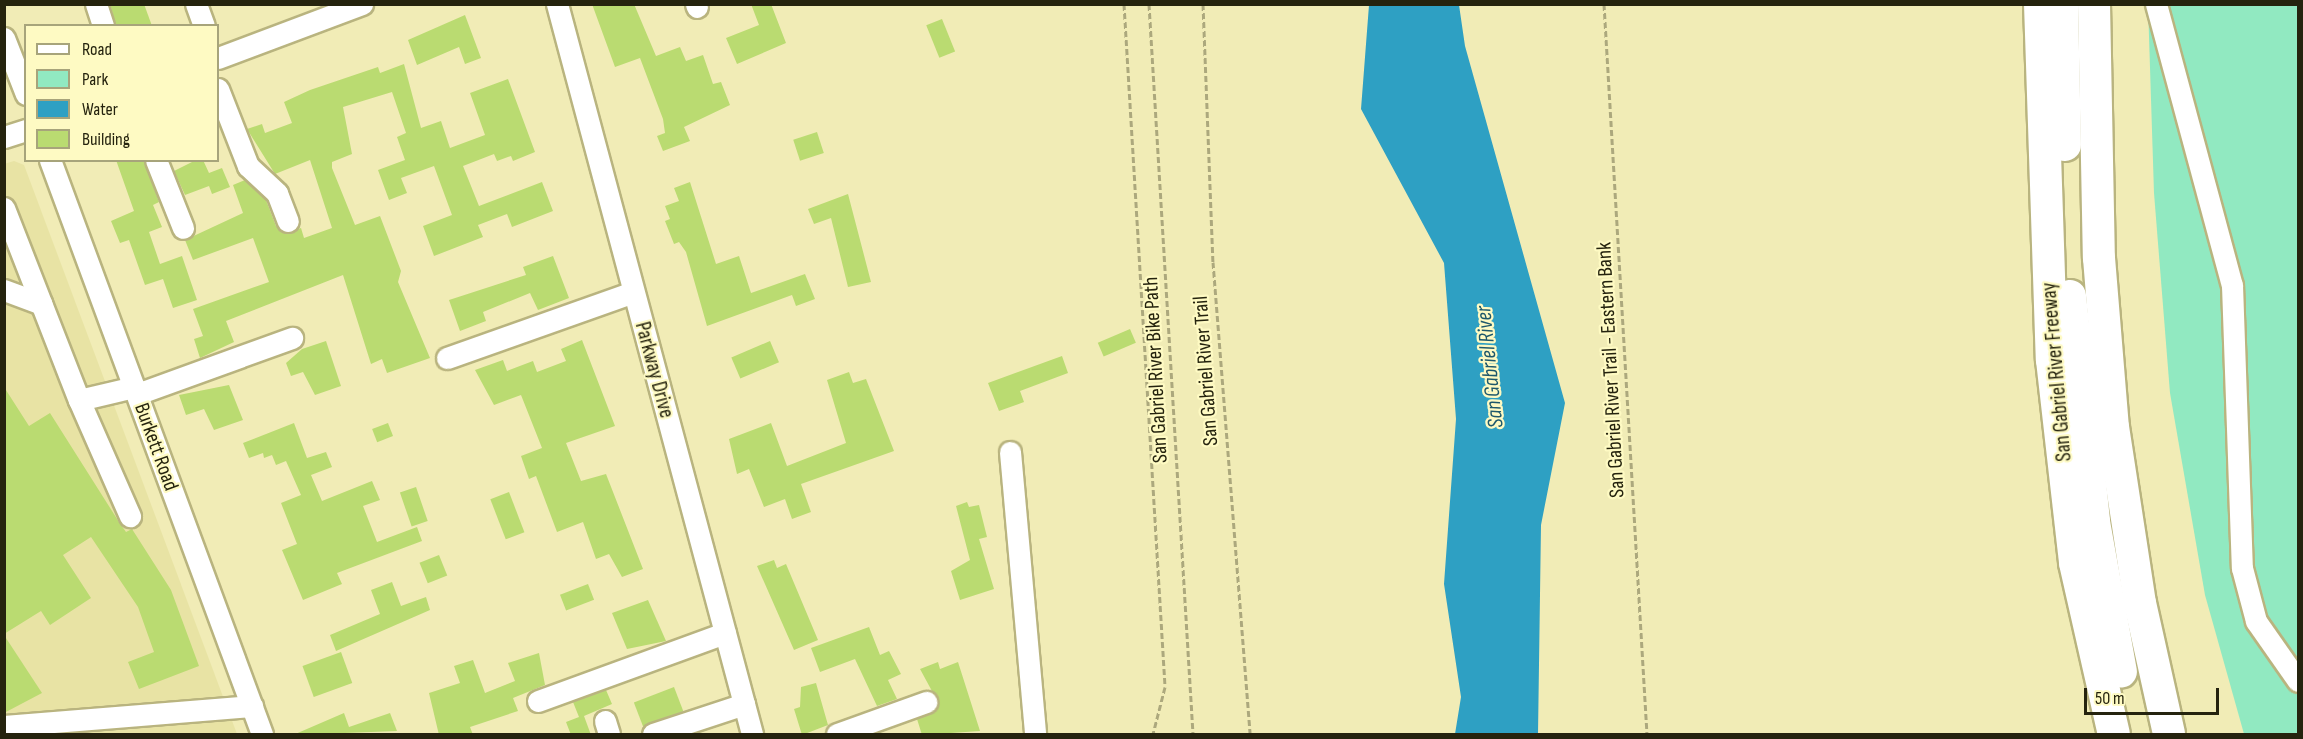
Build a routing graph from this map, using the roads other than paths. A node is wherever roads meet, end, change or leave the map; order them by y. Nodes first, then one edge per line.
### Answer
1 (96, 4) edge
2 (196, 4) edge
3 (362, 4) edge
4 (557, 4) edge
5 (2040, 4) edge
6 (2062, 4) edge
7 (2075, 4) edge
8 (2094, 4) edge
9 (2156, 4) edge
10 (102, 24) edge
11 (203, 24) edge
12 (4, 38) edge
13 (219, 58) edge
14 (24, 89) edge
15 (219, 91) edge
16 (24, 130) edge
17 (4, 137) edge
18 (51, 162) edge
19 (157, 162) edge
20 (4, 208) edge
21 (288, 221) dead end
22 (183, 228) dead end
23 (4, 290) edge
24 (633, 292) junction
25 (42, 304) junction
26 (292, 338) dead end
27 (447, 358) dead end
28 (135, 390) junction
29 (79, 400) junction
30 (1010, 452) dead end
31 (130, 516) dead end
32 (724, 633) junction
33 (2298, 681) edge
34 (538, 701) dead end
35 (926, 702) dead end
36 (744, 704) junction
37 (252, 706) junction
38 (4, 726) edge
39 (262, 735) edge
40 (652, 735) edge
41 (752, 735) edge
42 (837, 735) edge
43 (1035, 735) edge
44 (2114, 735) edge
45 (2135, 735) edge
46 (2148, 735) edge
47 (2169, 735) edge

1 - 10 street
2 - 11 street
3 - 13 street
4 - 24 street, Parkway Drive
5 - 44 highway, San Gabriel River Freeway
6 - 45 highway
7 - 46 highway
8 - 47 highway
9 - 33 street
12 - 14 street
15 - 21 street
16 - 17 street
18 - 28 street, Burkett Road
19 - 22 street
20 - 25 street
23 - 25 street
24 - 27 street
24 - 32 street, Parkway Drive
25 - 29 street
26 - 28 street
28 - 29 street
28 - 37 street, Burkett Road
29 - 31 street
30 - 43 street
32 - 34 street
32 - 36 street, Parkway Drive
35 - 42 street
36 - 40 street
36 - 41 street, Parkway Drive
37 - 38 street
37 - 39 street, Burkett Road

